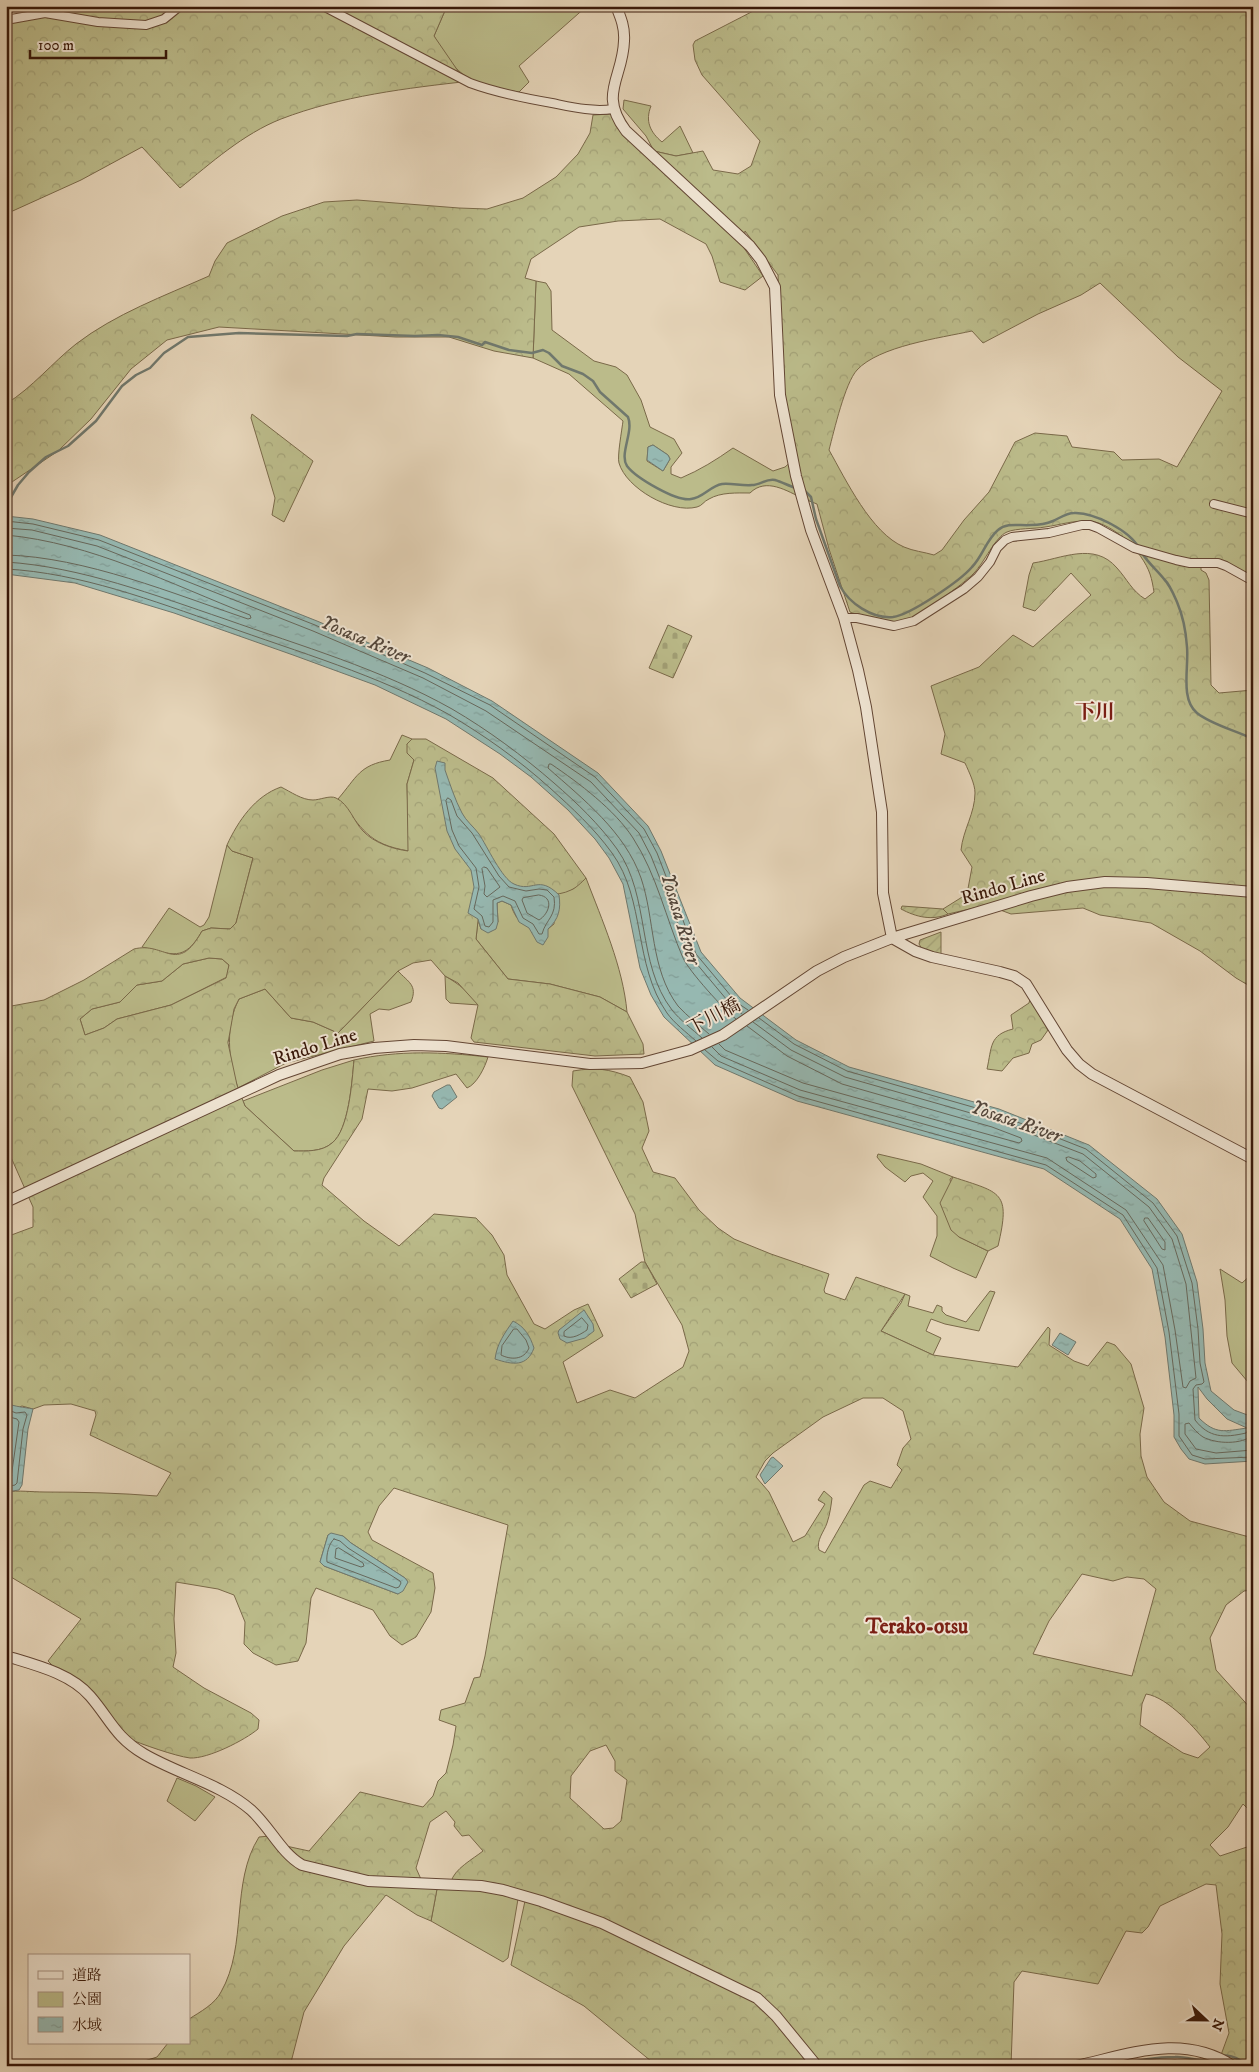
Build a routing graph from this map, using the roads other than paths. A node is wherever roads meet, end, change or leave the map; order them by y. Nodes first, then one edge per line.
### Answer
1 (180, 6) edge
2 (323, 6) edge
3 (616, 6) edge
4 (6, 20) edge
5 (613, 110) junction
6 (1214, 504) dead end
7 (1253, 514) edge
8 (1253, 581) edge
9 (844, 618) junction
10 (1253, 892) edge
11 (892, 938) junction
12 (779, 997) joint
13 (660, 1059) joint
14 (1253, 1159) edge
15 (6, 1202) edge
16 (6, 1656) edge
17 (817, 2066) edge
18 (1076, 2066) edge
19 (1233, 2066) edge

1 - 4 street
2 - 5 street
3 - 5 street
5 - 9 street
6 - 7 street
8 - 9 street
9 - 11 street
10 - 11 street, Rindo Line
11 - 12 street, Rindo Line
11 - 14 street
12 - 13 street, 下川橋
13 - 15 street, Rindo Line
16 - 17 street
18 - 19 street

